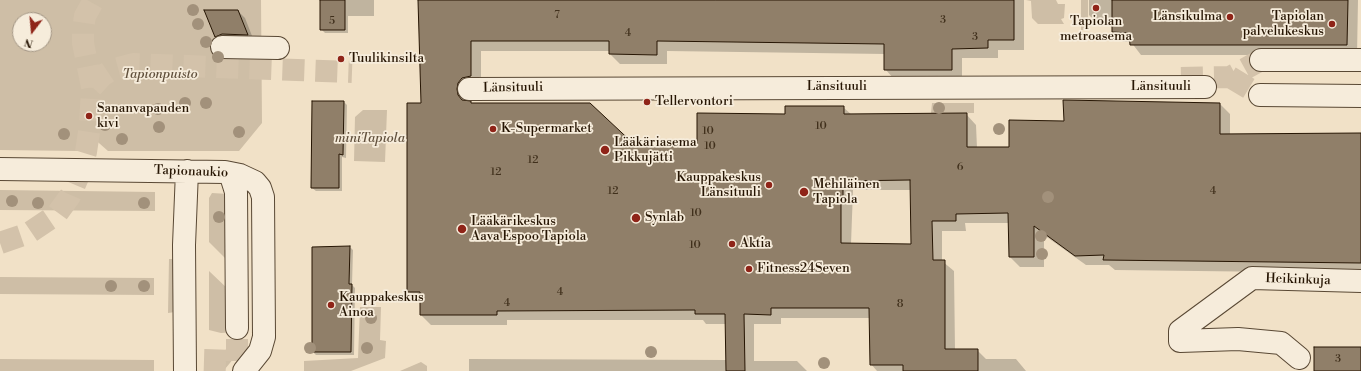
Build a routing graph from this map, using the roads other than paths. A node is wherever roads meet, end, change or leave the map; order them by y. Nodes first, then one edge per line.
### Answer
1 (222, 47) dead end
2 (278, 48) dead end
3 (1261, 60) tunnel mouth
4 (1361, 60) edge
5 (1205, 87) dead end
6 (468, 89) dead end
7 (1260, 95) tunnel mouth
8 (1361, 96) edge
9 (0, 169) edge
10 (187, 171) junction
11 (225, 172) junction
12 (1361, 281) edge
13 (237, 328) tunnel mouth
14 (1300, 358) dead end
15 (185, 371) edge
16 (244, 371) edge

1 - 2 street
3 - 4 street
5 - 6 street, Länsituuli
7 - 8 street
9 - 10 street, Tapionaukio
10 - 11 street, Tapionaukio
10 - 15 street
11 - 13 street
11 - 16 street, Tapionaukio
12 - 14 street, Heikinkuja

